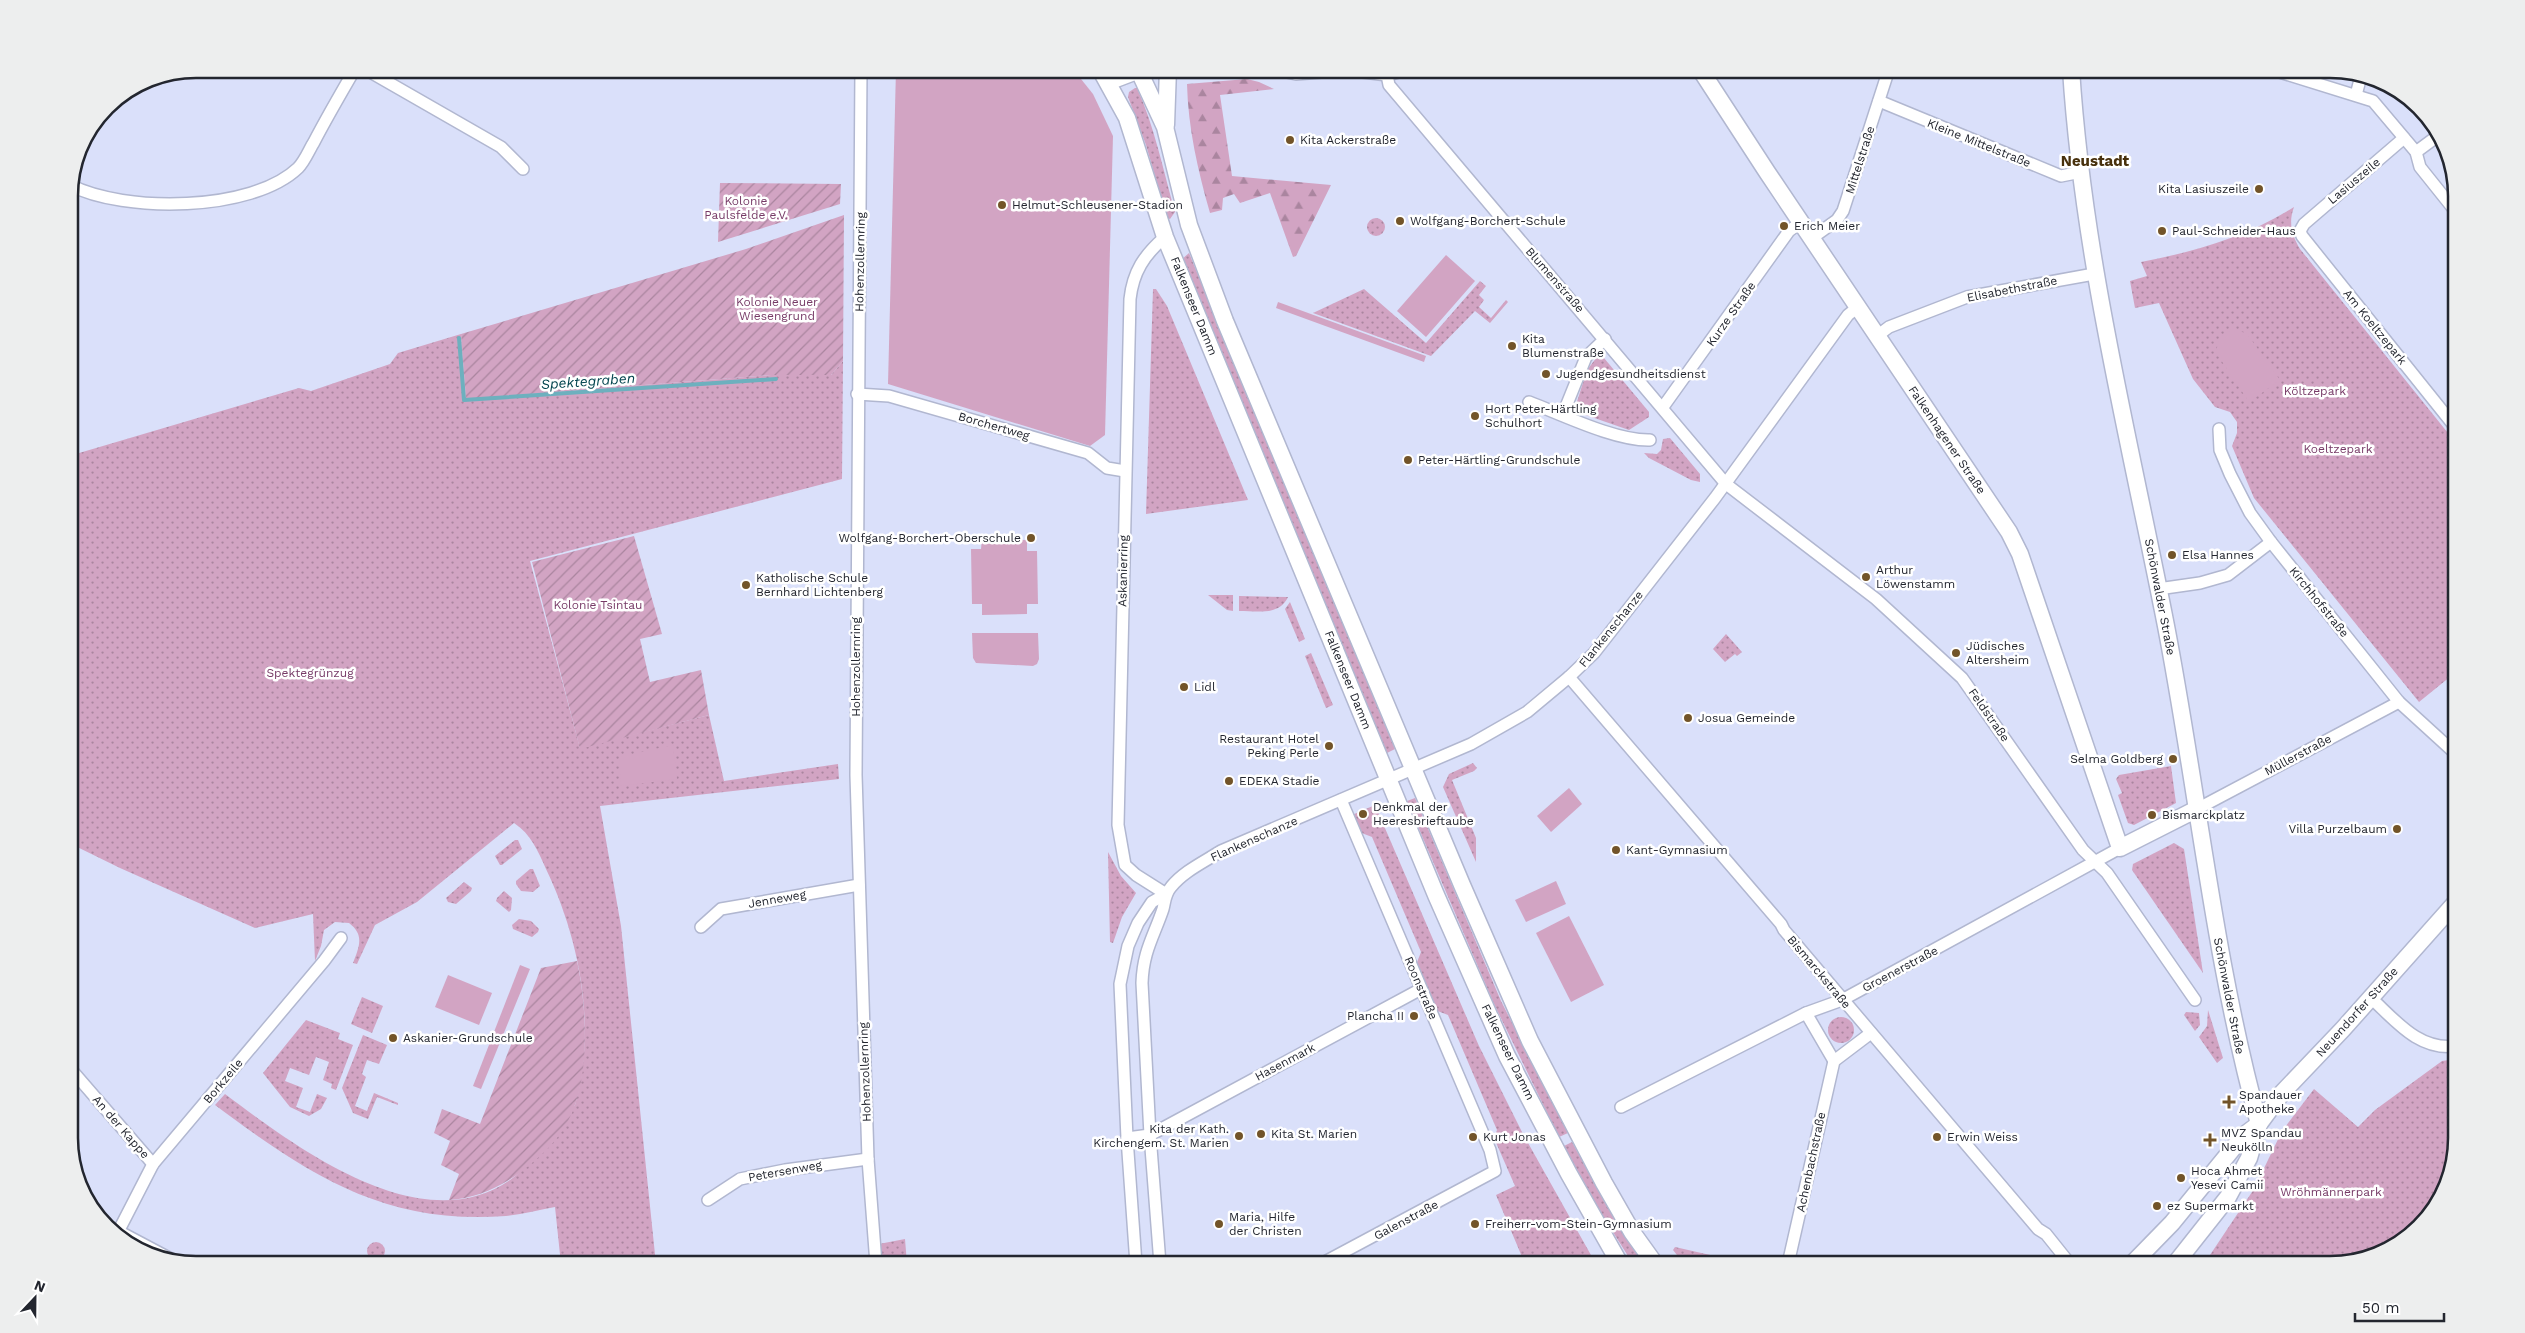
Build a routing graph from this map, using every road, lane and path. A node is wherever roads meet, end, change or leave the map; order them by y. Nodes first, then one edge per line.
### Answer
1 (350, 78) edge
2 (381, 78) edge
3 (861, 78) edge
4 (1110, 78) edge
5 (1144, 78) edge
6 (1168, 78) edge
7 (1388, 78) edge
8 (1706, 78) edge
9 (1887, 78) edge
10 (2072, 78) edge
11 (2300, 78) edge
12 (2359, 82) edge
13 (2356, 95) junction
14 (1879, 101) junction
15 (1165, 127) junction
16 (2404, 138) junction
17 (2433, 139) edge
18 (2416, 152) junction
19 (523, 170) dead end
20 (2081, 172) junction
21 (78, 188) edge
22 (2447, 201) edge
23 (1801, 222) junction
24 (2304, 224) joint
25 (1189, 225) junction
26 (1165, 238) junction
27 (1812, 238) junction
28 (2094, 274) junction
29 (1858, 307) junction
30 (1877, 336) junction
31 (1605, 338) junction
32 (857, 394) junction
33 (1529, 402) dead end
34 (1663, 407) junction
35 (1563, 414) junction
36 (2447, 417) edge
37 (2219, 429) dead end
38 (1650, 440) dead end
39 (1125, 471) junction
40 (1726, 484) junction
41 (2271, 542) junction
42 (2158, 589) junction
43 (1569, 677) junction
44 (2399, 702) junction
45 (2448, 746) edge
46 (1414, 770) junction
47 (1389, 781) junction
48 (1341, 800) junction
49 (2197, 809) junction
50 (2120, 848) junction
51 (2096, 863) junction
52 (859, 884) junction
53 (1166, 894) junction
54 (2448, 911) edge
55 (701, 927) dead end
56 (341, 938) dead end
57 (1122, 967) junction
58 (1142, 967) junction
59 (1421, 988) junction
60 (2371, 998) junction
61 (1842, 1000) junction
62 (2195, 1000) dead end
63 (1806, 1013) junction
64 (1871, 1033) junction
65 (2448, 1047) edge
66 (1834, 1061) junction
67 (78, 1078) edge
68 (1621, 1107) dead end
69 (2259, 1124) junction
70 (1150, 1135) junction
71 (1127, 1138) junction
72 (868, 1159) junction
73 (152, 1164) junction
74 (2218, 1167) junction
75 (1491, 1175) joint
76 (2238, 1181) junction
77 (708, 1200) dead end
78 (120, 1227) edge
79 (875, 1256) edge
80 (1135, 1256) edge
81 (1159, 1256) edge
82 (1337, 1256) edge
83 (1615, 1256) edge
84 (1649, 1256) edge
85 (1790, 1256) edge
86 (2064, 1256) edge
87 (2140, 1256) edge
88 (2183, 1256) edge

1 - 21 street
2 - 19 street
3 - 32 street, Hohenzollernring
4 - 26 main road, Falkenseer Damm
5 - 15 main road
6 - 15 main road
7 - 31 street, Blumenstraße
8 - 23 main road, Falkenhagener Straße
9 - 14 street, Mittelstraße
10 - 20 main road, Schönwalder Straße
11 - 13 street
12 - 13 street
13 - 16 street
14 - 20 street, Kleine Mittelstraße
14 - 27 street, Mittelstraße
15 - 25 main road, Falkenseer Damm
16 - 18 street
16 - 24 street, Lasiuszeile
17 - 18 street
18 - 22 street
20 - 28 main road, Schönwalder Straße
23 - 27 main road, Falkenhagener Straße
23 - 34 street, Kurze Straße
24 - 36 street, Am Koeltzepark
25 - 26 main road
25 - 46 main road, Falkenseer Damm
26 - 39 street, Askanierring
26 - 47 main road, Falkenseer Damm
27 - 29 main road, Falkenhagener Straße
28 - 30 street, Elisabethstraße
28 - 42 main road, Schönwalder Straße
29 - 30 main road, Falkenhagener Straße
29 - 40 street, Flankenschanze
30 - 50 main road, Falkenhagener Straße
31 - 34 street, Blumenstraße
31 - 35 street
32 - 39 street, Borchertweg
32 - 52 street, Hohenzollernring
33 - 35 street
34 - 40 street, Blumenstraße
35 - 38 street
37 - 41 street, Kirchhofstraße
39 - 53 street, Askanierring
40 - 43 street, Flankenschanze
40 - 51 street, Feldstraße
41 - 42 street
41 - 44 street, Kirchhofstraße
42 - 49 main road, Schönwalder Straße
43 - 46 street, Flankenschanze
43 - 61 street, Bismarckstraße
44 - 45 street, Kirchhofstraße
44 - 49 street, Müllerstraße
46 - 47 street, Flankenschanze
46 - 84 main road, Falkenseer Damm
47 - 48 street, Flankenschanze
47 - 83 main road, Falkenseer Damm
48 - 53 street, Flankenschanze
48 - 59 street, Roonstraße
49 - 50 main road
49 - 69 main road, Schönwalder Straße
50 - 51 street, Groenerstraße
51 - 61 street, Groenerstraße
51 - 62 street, Feldstraße
52 - 55 street, Jenneweg
52 - 72 street, Hohenzollernring
53 - 57 street, Flankenschanze
53 - 58 street, Flankenschanze
54 - 60 main road, Neuendorfer Straße
56 - 73 street, Borkzeile
57 - 58 street
57 - 71 street, Flankenschanze
58 - 70 street, Flankenschanze
59 - 70 street, Hasenmark
59 - 75 street, Roonstraße
60 - 65 street
60 - 69 main road, Neuendorfer Straße
61 - 63 street, Groenerstraße
61 - 64 street, Bismarckstraße
63 - 66 street
63 - 68 street, Groenerstraße
64 - 66 street
64 - 86 street, Bismarckstraße
66 - 85 street, Achenbachstraße
67 - 73 street, An der Kappe
69 - 74 main road, Neuendorfer Straße
69 - 76 main road, Neuendorfer Straße
70 - 71 street
70 - 81 street, Flankenschanze
71 - 80 street, Flankenschanze
72 - 77 street, Petersenweg
72 - 79 street, Hohenzollernring
73 - 78 street, Borkzeile
74 - 76 main road
74 - 87 main road, Neuendorfer Straße
75 - 82 street, Galenstraße
76 - 88 main road, Neuendorfer Straße

